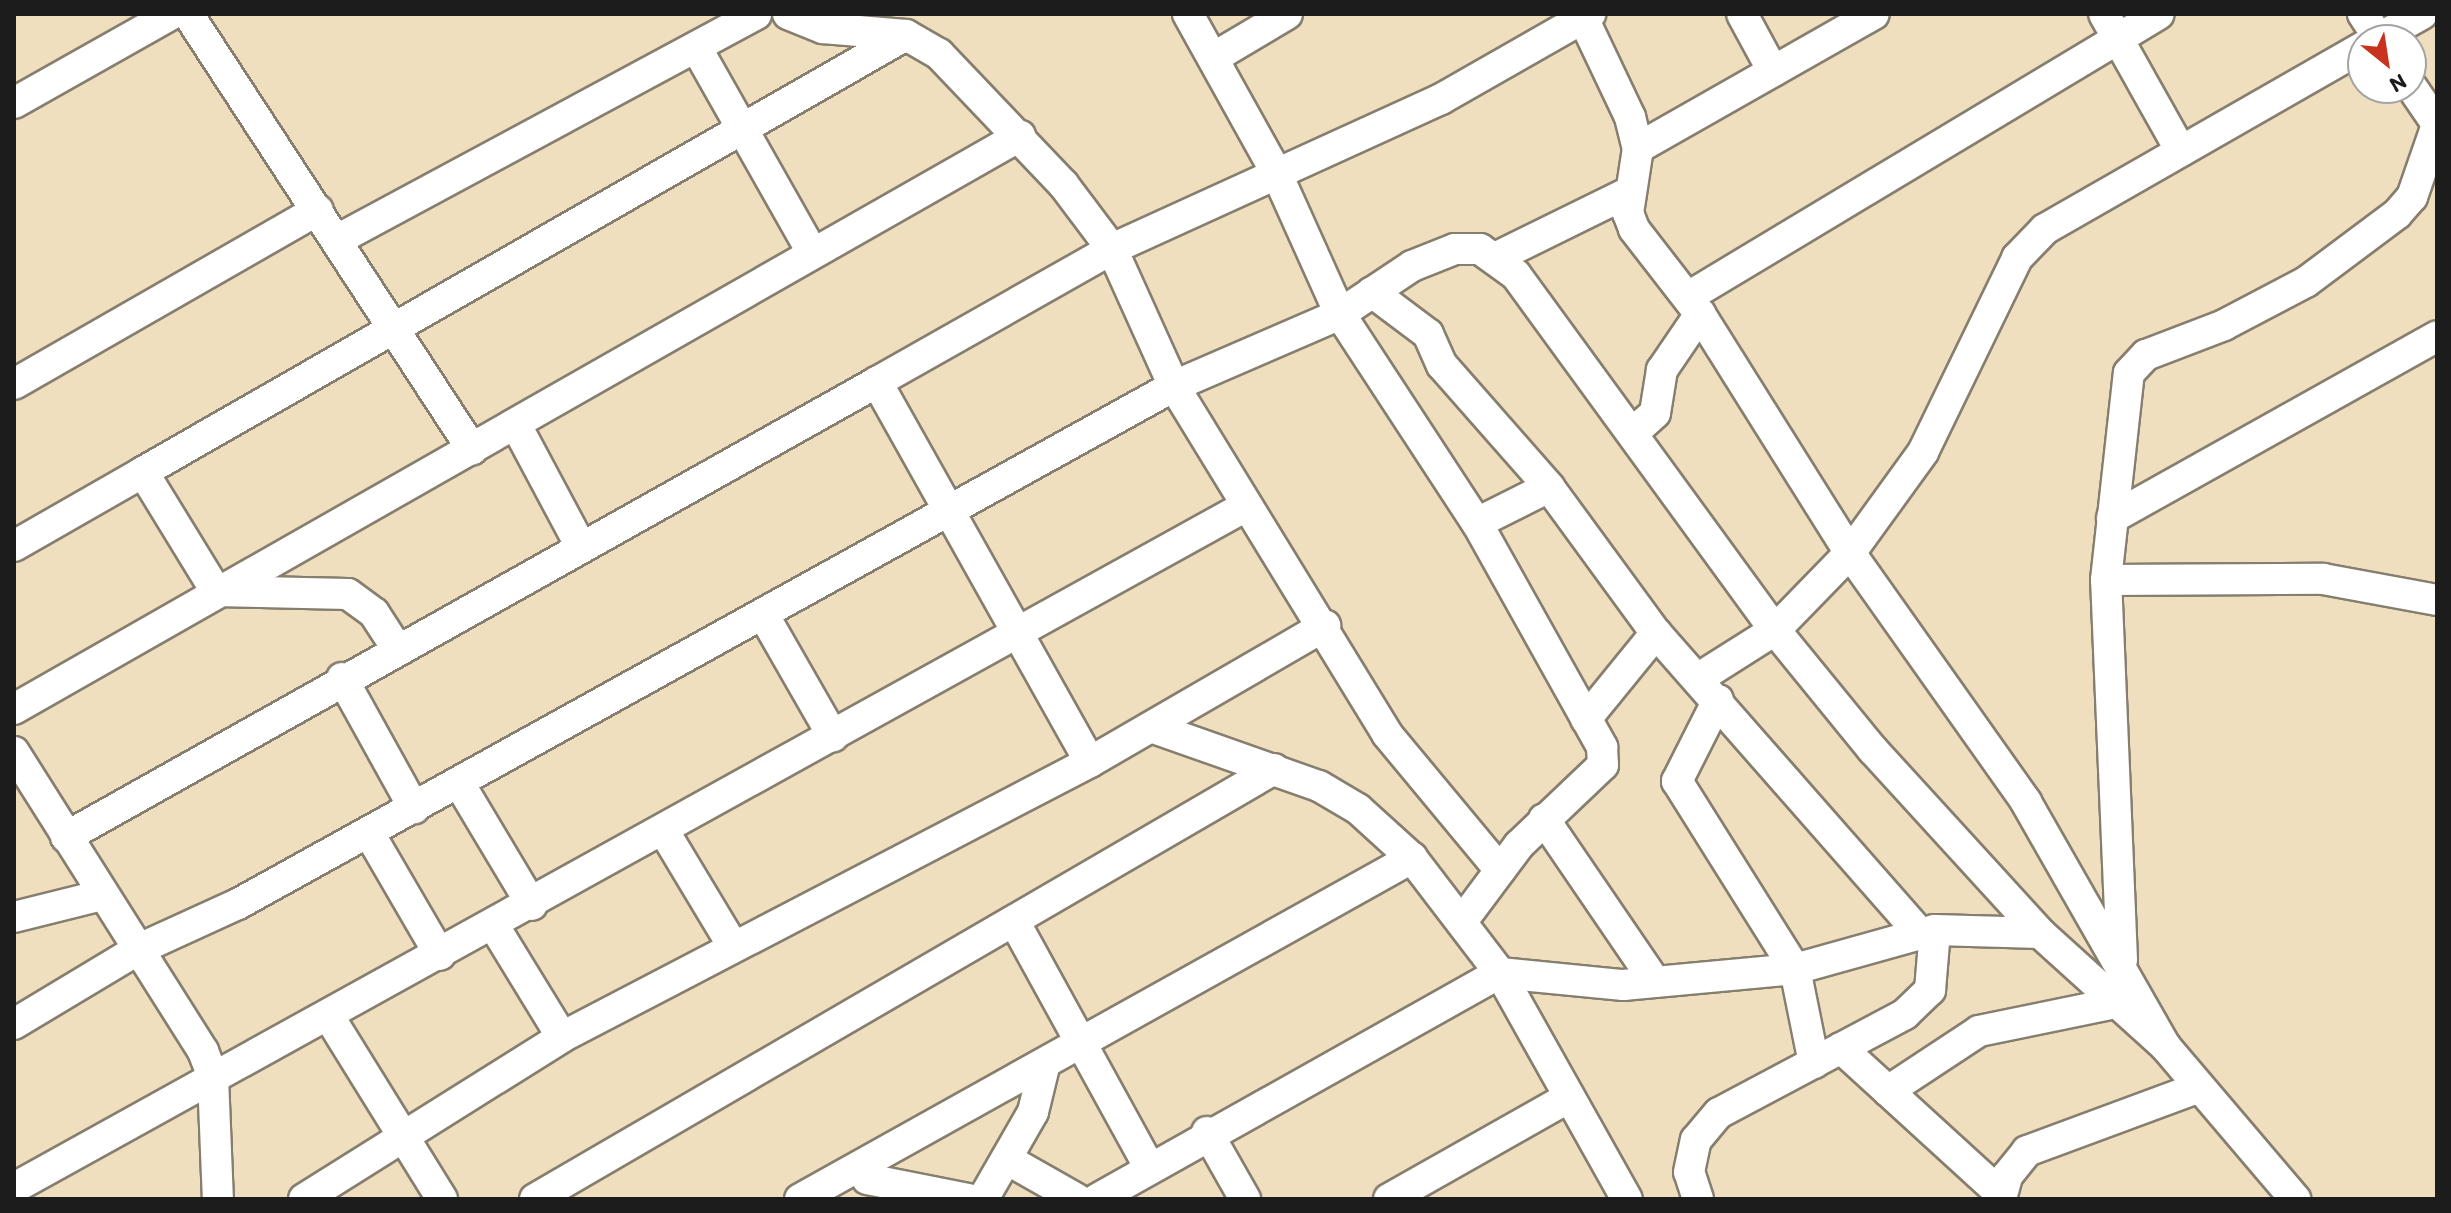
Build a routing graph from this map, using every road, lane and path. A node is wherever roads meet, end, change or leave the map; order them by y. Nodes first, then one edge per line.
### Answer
1 (172, 14) edge
2 (188, 14) edge
3 (756, 14) edge
4 (788, 14) edge
5 (1188, 14) edge
6 (1287, 14) edge
7 (1742, 14) edge
8 (1874, 14) edge
9 (2159, 14) edge
10 (2422, 14) edge
11 (1586, 16) edge
12 (134, 23) edge
13 (2399, 24) edge
14 (2110, 26) edge
15 (906, 35) junction
16 (696, 47) junction
17 (2347, 51) edge
18 (1213, 58) junction
19 (1773, 71) junction
20 (14, 103) edge
21 (2423, 104) edge
22 (2437, 125) edge
23 (745, 133) junction
24 (1020, 136) junction
25 (1638, 148) junction
26 (2181, 151) junction
27 (1277, 174) junction
28 (1629, 192) junction
29 (318, 210) junction
30 (337, 240) junction
31 (1112, 249) junction
32 (812, 252) junction
33 (1497, 257) junction
34 (1372, 292) junction
35 (1694, 306) junction
36 (1340, 314) junction
37 (392, 325) junction
38 (2437, 336) edge
39 (877, 382) junction
40 (14, 384) edge
41 (1174, 386) junction
42 (516, 425) junction
43 (1634, 432) junction
44 (472, 449) junction
45 (143, 472) junction
46 (1549, 487) junction
47 (1246, 506) junction
48 (946, 510) junction
49 (2112, 518) junction
50 (1477, 523) junction
51 (580, 545) junction
52 (14, 546) edge
53 (1850, 553) junction
54 (2106, 580) junction
55 (216, 591) junction
56 (2437, 600) edge
57 (763, 614) junction
58 (1325, 626) junction
59 (1775, 630) junction
60 (1656, 633) junction
61 (1014, 635) junction
62 (396, 647) junction
63 (342, 678) junction
64 (1708, 689) junction
65 (14, 709) edge
66 (1586, 719) junction
67 (1151, 727) junction
68 (833, 736) junction
69 (14, 752) edge
70 (1090, 762) junction
71 (1274, 769) junction
72 (459, 783) junction
73 (414, 808) junction
74 (1544, 819) junction
75 (369, 833) junction
76 (665, 833) junction
77 (66, 837) junction
78 (1412, 858) junction
79 (1500, 870) junction
80 (102, 895) junction
81 (532, 905) junction
82 (14, 917) edge
83 (1463, 920) junction
84 (1014, 921) junction
85 (494, 926) junction
86 (1928, 933) junction
87 (2040, 933) junction
88 (731, 943) junction
89 (137, 950) junction
90 (440, 955) junction
91 (2122, 966) junction
92 (1795, 969) junction
93 (1500, 973) junction
94 (1655, 982) junction
95 (2115, 1003) junction
96 (328, 1015) junction
97 (14, 1024) edge
98 (562, 1037) junction
99 (2165, 1046) junction
100 (1083, 1048) junction
101 (1841, 1048) junction
102 (1814, 1063) junction
103 (1044, 1067) junction
104 (213, 1077) junction
105 (2197, 1088) junction
106 (1888, 1091) junction
107 (1569, 1097) junction
108 (1207, 1132) junction
109 (404, 1138) junction
110 (1010, 1161) junction
111 (1148, 1165) junction
112 (868, 1181) edge
113 (14, 1188) edge
114 (2002, 1197) edge
115 (218, 1199) edge
116 (304, 1199) edge
117 (442, 1199) edge
118 (535, 1199) edge
119 (800, 1199) edge
120 (968, 1199) edge
121 (983, 1199) edge
122 (1077, 1199) edge
123 (1097, 1199) edge
124 (1245, 1199) edge
125 (1389, 1199) edge
126 (1627, 1199) edge
127 (1698, 1199) edge
128 (2295, 1199) edge

1 - 12 street
2 - 29 street
3 - 16 street
4 - 15 street
5 - 18 street
6 - 18 street
7 - 19 street
8 - 19 street
9 - 14 street
10 - 13 street
11 - 25 street
11 - 27 street
12 - 20 street
14 - 26 street
14 - 35 street
15 - 23 street
15 - 24 street
16 - 23 street
16 - 30 street
17 - 26 street
18 - 27 street
19 - 25 street
21 - 22 street
22 - 49 street
23 - 32 street
23 - 37 street
24 - 31 street
24 - 32 street
25 - 28 street
26 - 53 street
27 - 31 street
27 - 36 street
28 - 33 street
28 - 35 street
29 - 30 street
29 - 40 street
30 - 37 street
31 - 39 street
31 - 41 street
32 - 42 street
33 - 34 street
33 - 43 street
34 - 36 street
34 - 46 street
35 - 43 street
35 - 53 street
36 - 41 street
36 - 50 street
37 - 44 street
37 - 45 street
38 - 49 street
39 - 48 street
39 - 51 street
41 - 47 street
41 - 48 street
42 - 44 street
42 - 51 street
43 - 59 street
44 - 55 street
45 - 52 street
45 - 55 street
46 - 50 street
46 - 60 street
47 - 58 street
47 - 61 street
48 - 57 street
48 - 61 street
49 - 54 street
50 - 66 street
51 - 62 street
53 - 59 street
53 - 91 street
54 - 56 street
54 - 91 street
55 - 62 street
55 - 65 street
57 - 68 street
57 - 72 street
58 - 67 street
58 - 79 street
59 - 64 street
59 - 87 street
60 - 64 street
60 - 66 street
61 - 68 street
61 - 70 street
62 - 63 street
63 - 73 street
63 - 77 street
64 - 86 street
64 - 92 street
66 - 74 street
67 - 70 street
67 - 71 street
68 - 76 street
69 - 77 street
70 - 88 street
71 - 78 street
71 - 84 street
72 - 73 street
72 - 81 street
73 - 75 street
74 - 79 street
74 - 94 street
75 - 89 street
75 - 90 street
76 - 81 street
76 - 88 street
77 - 80 street
78 - 83 street
78 - 100 street
79 - 83 street
80 - 82 street
80 - 89 street
81 - 85 street
83 - 93 street
84 - 100 street
84 - 118 street
85 - 90 street
85 - 98 street
86 - 87 street
86 - 92 street
86 - 101 street
87 - 95 street
88 - 98 street
89 - 97 street
89 - 104 street
90 - 96 street
91 - 99 street
92 - 94 street
92 - 102 street
93 - 94 street
93 - 107 street
93 - 108 street
95 - 99 street
95 - 106 street
96 - 104 street
96 - 109 street
98 - 109 street
99 - 105 street
100 - 103 street
100 - 111 street
101 - 102 street
101 - 106 street
102 - 127 street
103 - 110 street
103 - 112 street
104 - 113 street
104 - 115 street
105 - 114 street
105 - 128 street
106 - 114 street
107 - 125 street
107 - 126 street
108 - 111 street
108 - 124 street
109 - 116 street
109 - 117 street
110 - 121 street
110 - 122 street
111 - 123 street
112 - 119 street
112 - 120 street

